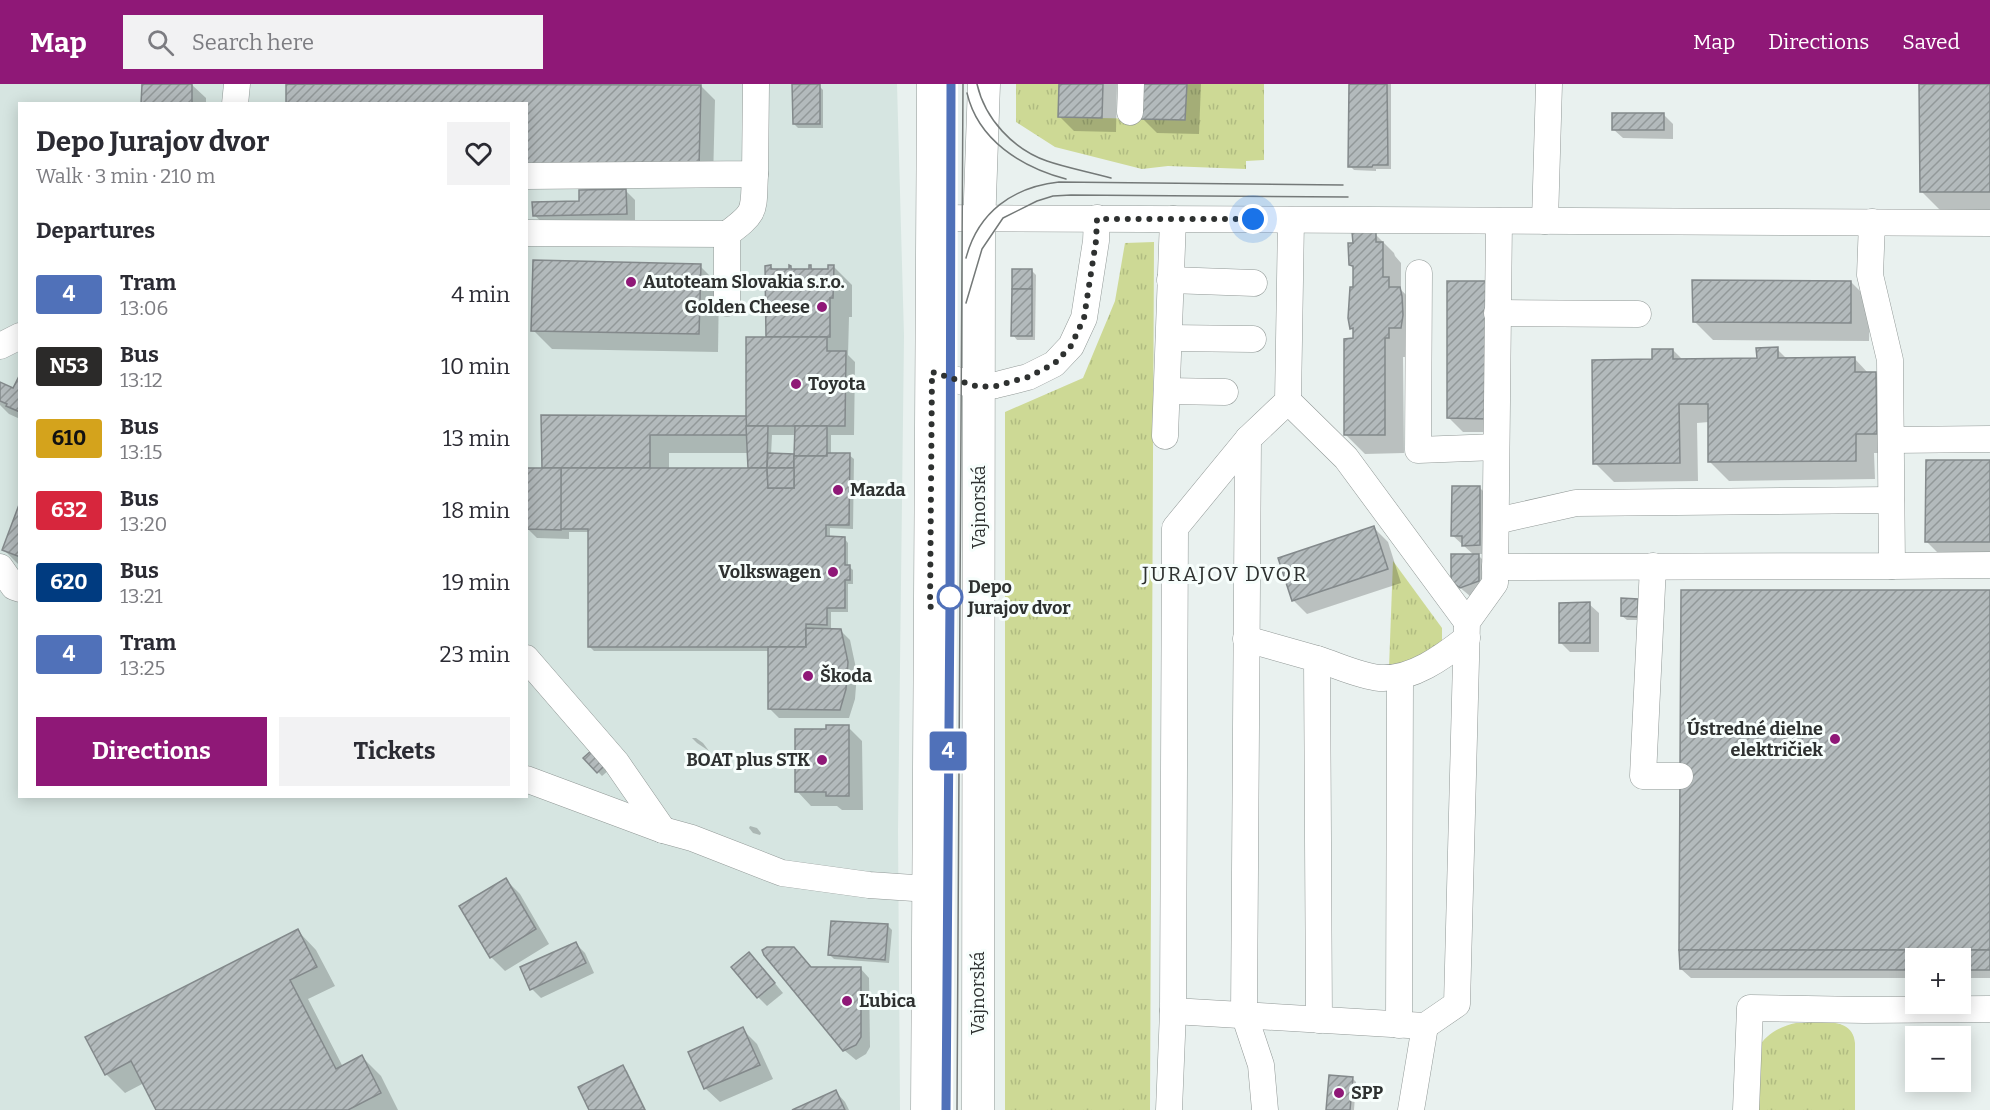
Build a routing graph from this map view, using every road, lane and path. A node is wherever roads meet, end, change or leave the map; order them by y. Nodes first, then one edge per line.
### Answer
1 (237, 84) edge
2 (756, 84) edge
3 (933, 84) edge
4 (984, 84) edge
5 (1131, 84) edge
6 (1549, 84) edge
7 (235, 102) edge
8 (1130, 112) dead end
9 (755, 174) junction
10 (528, 176) edge
11 (932, 218) junction
12 (979, 218) junction
13 (1097, 219) junction
14 (1173, 219) junction
15 (1291, 220) junction
16 (1499, 221) junction
17 (1545, 221) junction
18 (1872, 222) junction
19 (1990, 223) edge
20 (528, 233) edge
21 (728, 234) junction
22 (1419, 273) dead end
23 (1170, 280) junction
24 (1254, 283) dead end
25 (727, 303) dead end
26 (1497, 313) junction
27 (1638, 314) dead end
28 (18, 337) edge
29 (1168, 338) junction
30 (1253, 339) dead end
31 (0, 346) edge
32 (932, 372) junction
33 (979, 387) junction
34 (1167, 391) junction
35 (1225, 392) dead end
36 (1287, 401) junction
37 (1165, 436) dead end
38 (1248, 439) junction
39 (1990, 439) edge
40 (1892, 440) junction
41 (1496, 447) junction
42 (1891, 500) junction
43 (1496, 521) junction
44 (1990, 565) edge
45 (1653, 566) junction
46 (1892, 566) junction
47 (1495, 567) junction
48 (1467, 630) junction
49 (1246, 639) junction
50 (1317, 659) junction
51 (528, 660) edge
52 (1400, 677) junction
53 (1680, 776) dead end
54 (528, 780) edge
55 (663, 830) junction
56 (929, 889) junction
57 (1990, 1010) edge
58 (1173, 1011) junction
59 (1244, 1014) junction
60 (1319, 1020) junction
61 (1399, 1025) junction
62 (1425, 1026) junction
63 (927, 1110) edge
64 (978, 1110) edge
65 (1169, 1110) edge
66 (1265, 1110) edge
67 (1411, 1110) edge
68 (1746, 1110) edge

1 - 7 street
2 - 9 street
3 - 11 main road
4 - 12 main road, Vajnorská
5 - 8 street
6 - 17 street
9 - 10 street
9 - 21 street
11 - 12 street
11 - 32 main road
12 - 13 street
12 - 33 main road, Vajnorská
13 - 14 street
13 - 33 street
14 - 15 street
14 - 23 street
15 - 16 street
15 - 36 street
16 - 17 street
16 - 26 street
17 - 18 street
18 - 19 street
18 - 40 street
20 - 21 street
21 - 25 street
22 - 41 street
23 - 24 street
23 - 29 street
26 - 27 street
26 - 41 street
28 - 31 street
29 - 30 street
29 - 34 street
32 - 33 street
32 - 56 main road
33 - 64 main road, Vajnorská
34 - 35 street
34 - 37 street
36 - 38 street
36 - 48 street
38 - 49 street
38 - 58 street
39 - 40 street
40 - 42 street
41 - 43 street
42 - 43 street
42 - 46 street
43 - 47 street
44 - 46 street
45 - 46 street
45 - 47 street
45 - 53 street
47 - 48 street
48 - 52 street
48 - 62 street
49 - 50 street
49 - 59 street
50 - 52 street
50 - 60 street
51 - 55 street
52 - 61 street
54 - 55 street
55 - 56 street
56 - 63 main road
57 - 68 street
58 - 59 street
58 - 65 street
59 - 60 street
59 - 66 street
60 - 61 street
61 - 62 street
62 - 67 street

